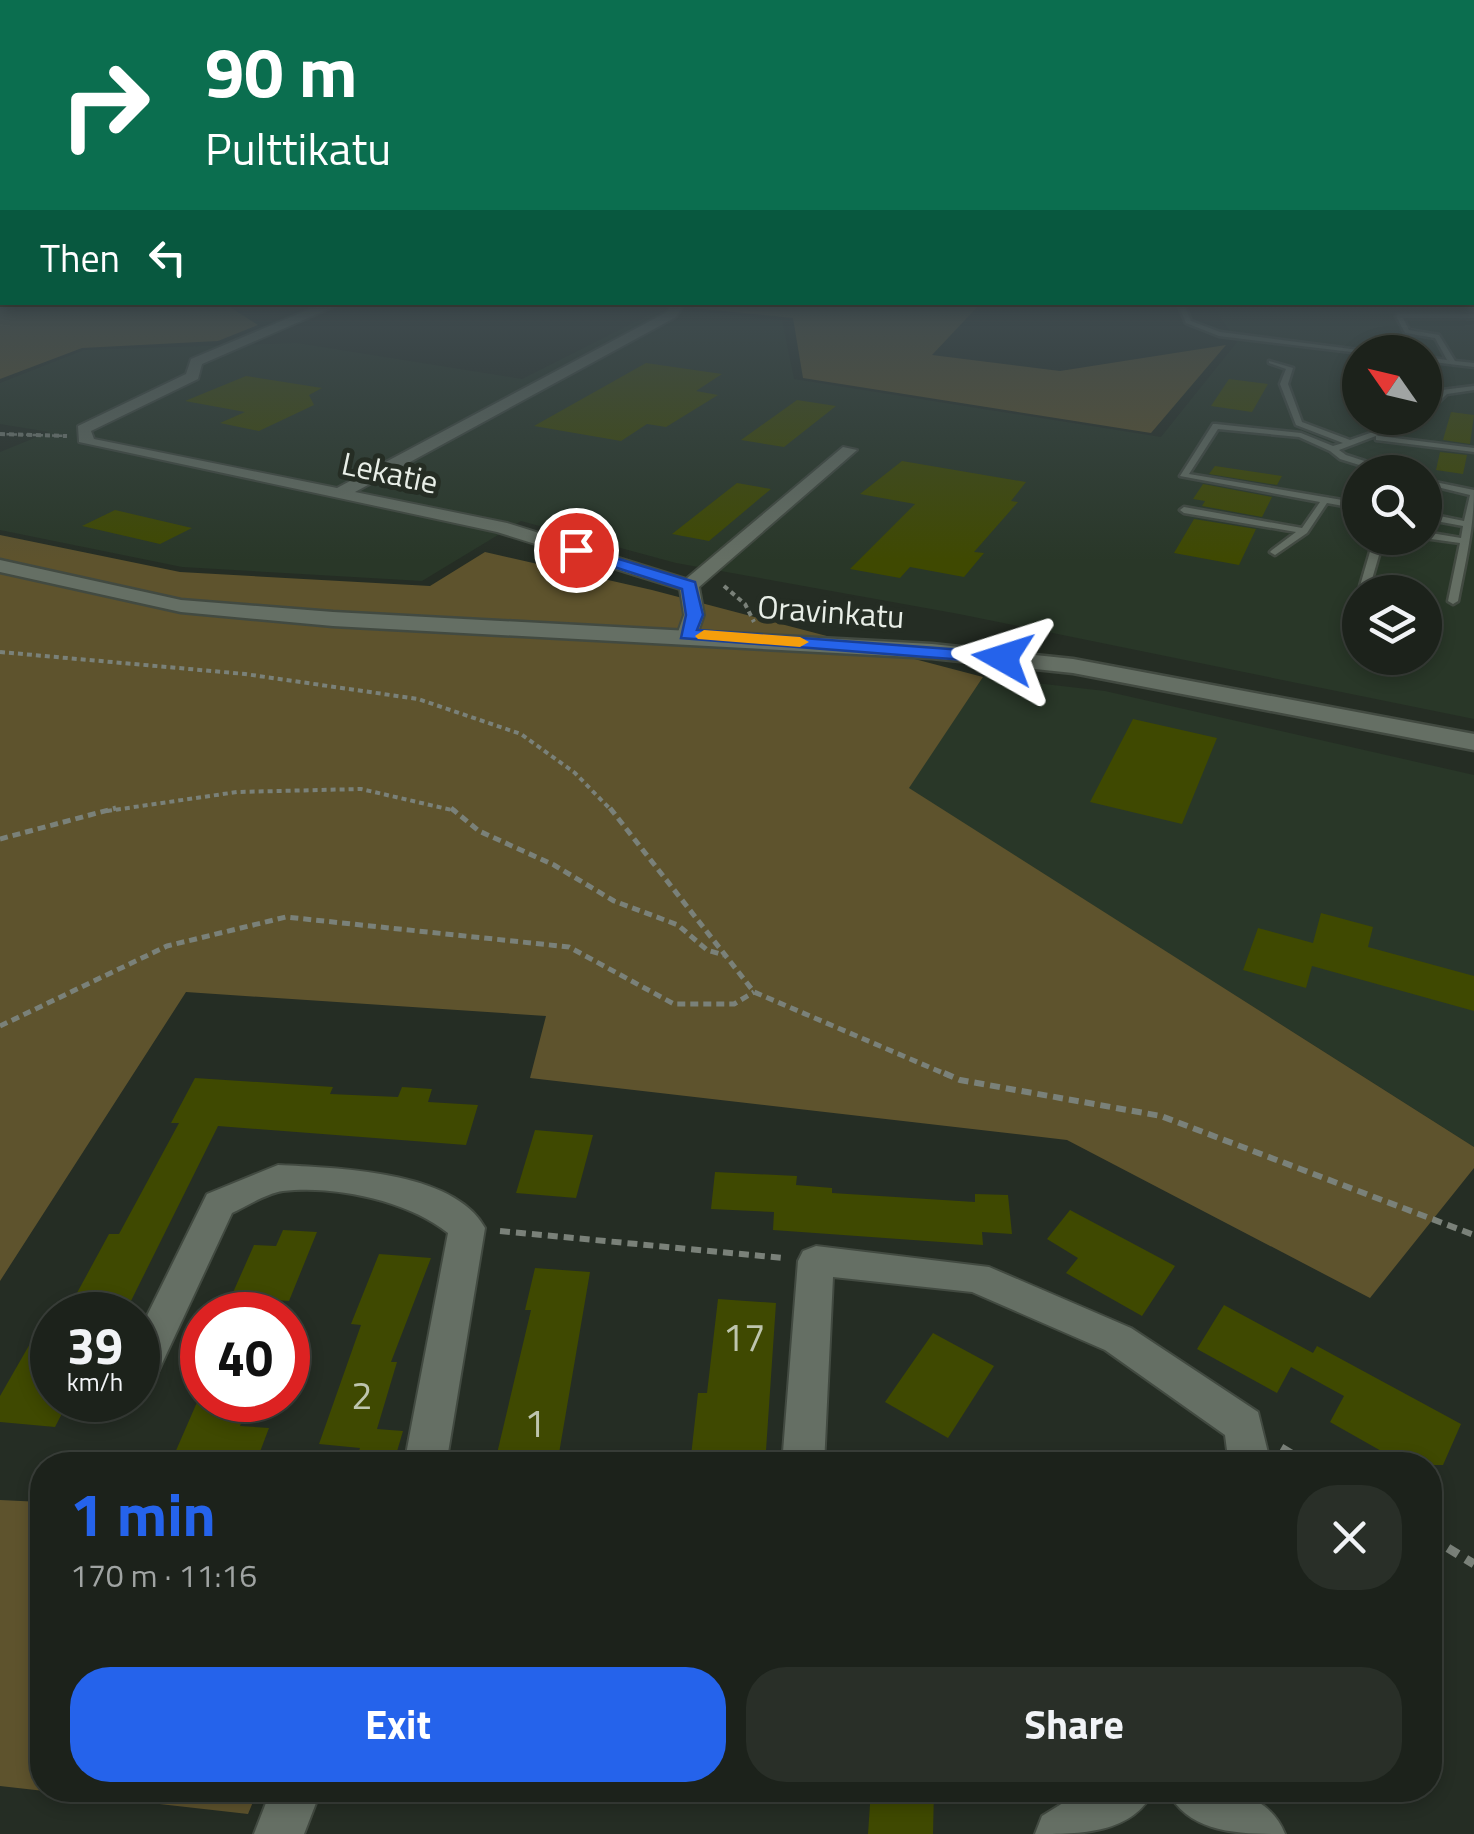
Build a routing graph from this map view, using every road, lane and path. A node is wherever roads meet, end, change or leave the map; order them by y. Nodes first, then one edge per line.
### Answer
1 (167, 390) edge
2 (532, 390) edge
3 (1286, 390) edge
4 (84, 432) junction
5 (0, 434) edge
6 (1377, 435) edge
7 (1373, 437) junction
8 (1352, 443) junction
9 (1332, 449) junction
10 (849, 450) dead end
11 (1474, 450) edge
12 (1342, 457) edge
13 (1442, 486) edge
14 (342, 492) junction
15 (1474, 494) edge
16 (1325, 500) junction
17 (1342, 503) edge
18 (1184, 510) dead end
19 (1442, 519) edge
20 (1468, 524) junction
21 (1304, 530) junction
22 (1442, 538) edge
23 (1465, 542) junction
24 (1275, 552) dead end
25 (0, 566) edge
26 (694, 581) junction
27 (1453, 601) dead end
28 (687, 634) junction
29 (754, 639) junction
30 (0, 652) edge
31 (1474, 742) edge
32 (0, 838) edge
33 (725, 955) junction
34 (754, 992) junction
35 (0, 1026) edge
36 (466, 1228) junction
37 (1474, 1234) edge
38 (816, 1261) junction
39 (160, 1327) edge
40 (427, 1452) edge
41 (804, 1452) edge
42 (1248, 1452) edge
43 (1442, 1544) edge
44 (1474, 1564) edge
45 (292, 1802) edge
46 (1110, 1802) edge
47 (1211, 1802) edge
48 (282, 1834) edge
49 (1060, 1834) edge
50 (1260, 1834) edge

1 - 4 street
2 - 14 street
3 - 8 lane
4 - 5 path
4 - 14 street, Lekatie
6 - 7 lane
7 - 8 lane
7 - 11 lane
8 - 9 lane
9 - 12 lane
9 - 16 lane
10 - 26 street
13 - 15 lane
14 - 26 street, Lekatie
15 - 20 lane
16 - 17 lane
16 - 21 lane
18 - 21 lane
19 - 20 lane
20 - 23 lane
21 - 24 lane
22 - 23 lane
23 - 27 lane
25 - 28 street, Oravinkatu
26 - 28 street
26 - 29 path
28 - 29 street, Oravinkatu
29 - 31 street, Oravinkatu
30 - 33 path
32 - 33 path
33 - 34 path
34 - 35 path
34 - 37 path
36 - 38 path
36 - 39 street
36 - 40 street
38 - 41 street
38 - 42 street
43 - 44 path
45 - 48 street
46 - 49 street
47 - 50 street

